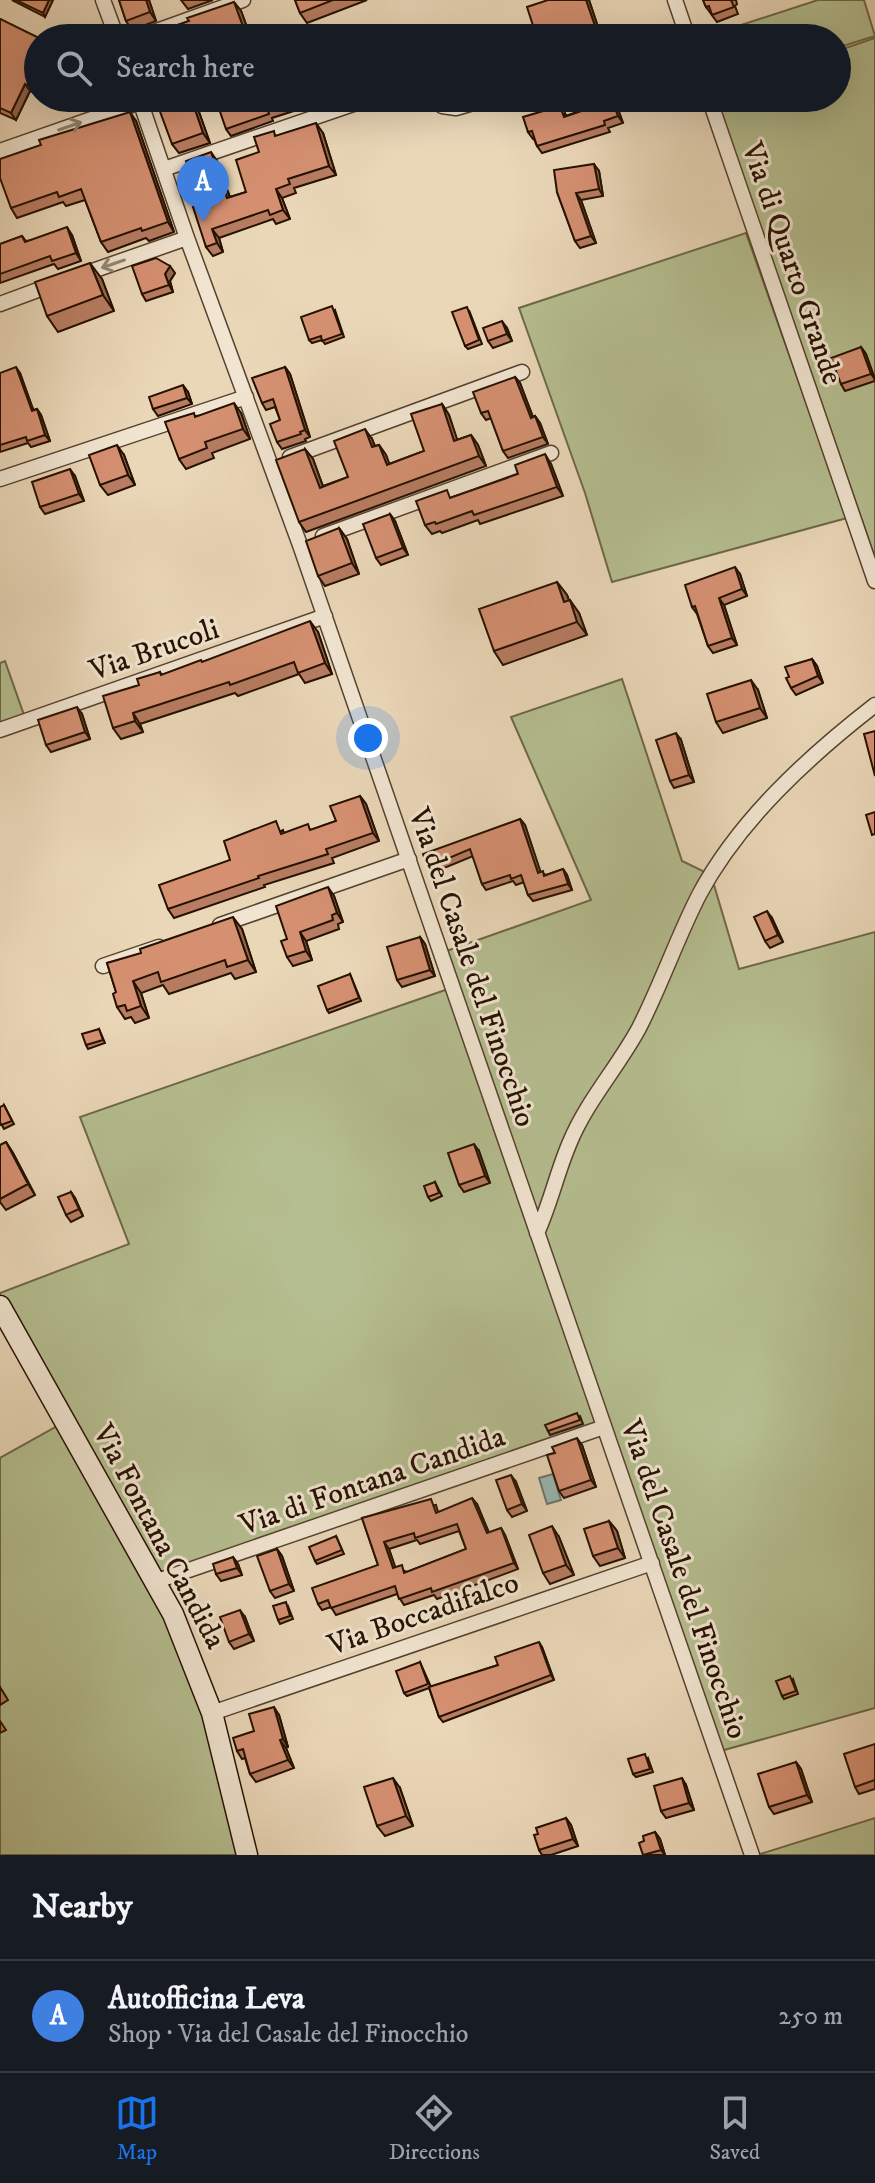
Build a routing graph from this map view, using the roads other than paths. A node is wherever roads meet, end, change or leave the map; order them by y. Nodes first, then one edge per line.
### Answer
1 (103, 0) edge
2 (243, 0) edge
3 (675, 0) edge
4 (112, 24) edge
5 (176, 24) edge
6 (681, 24) edge
7 (106, 112) edge
8 (143, 112) edge
9 (330, 112) edge
10 (714, 112) edge
11 (0, 151) edge
12 (164, 169) junction
13 (187, 238) junction
14 (0, 304) edge
15 (522, 372) dead end
16 (246, 397) junction
17 (551, 453) dead end
18 (271, 464) junction
19 (0, 479) edge
20 (300, 545) junction
21 (875, 581) edge
22 (325, 616) junction
23 (875, 705) edge
24 (0, 730) edge
25 (409, 859) junction
26 (205, 931) edge
27 (176, 941) edge
28 (103, 966) dead end
29 (537, 1233) junction
30 (0, 1306) edge
31 (604, 1427) junction
32 (652, 1563) junction
33 (157, 1581) junction
34 (212, 1713) junction
35 (247, 1855) edge
36 (752, 1855) edge

1 - 4 street
2 - 5 street
3 - 6 street
11 -> 7 street
8 - 12 street, Via del Casale del Finocchio
9 - 12 street
10 - 21 street, Via di Quarto Grande
12 - 13 street, Via del Casale del Finocchio
13 -> 14 street
13 - 16 street, Via del Casale del Finocchio
15 - 18 street
16 - 18 street, Via del Casale del Finocchio
16 - 19 street
17 - 20 street
18 - 20 street, Via del Casale del Finocchio
20 - 22 street, Via del Casale del Finocchio
22 - 24 street, Via Brucoli
22 - 25 street, Via del Casale del Finocchio
23 - 29 street
25 - 26 street
25 - 29 street, Via del Casale del Finocchio
27 - 28 street
29 - 31 street, Via del Casale del Finocchio
30 - 33 main road, Via Fontana Candida
31 - 32 street, Via del Casale del Finocchio
31 - 33 street, Via di Fontana Candida
32 - 34 street, Via Boccadifalco
32 - 36 street, Via del Casale del Finocchio
33 - 34 main road, Via Fontana Candida
34 - 35 main road, Via Fontana Candida

